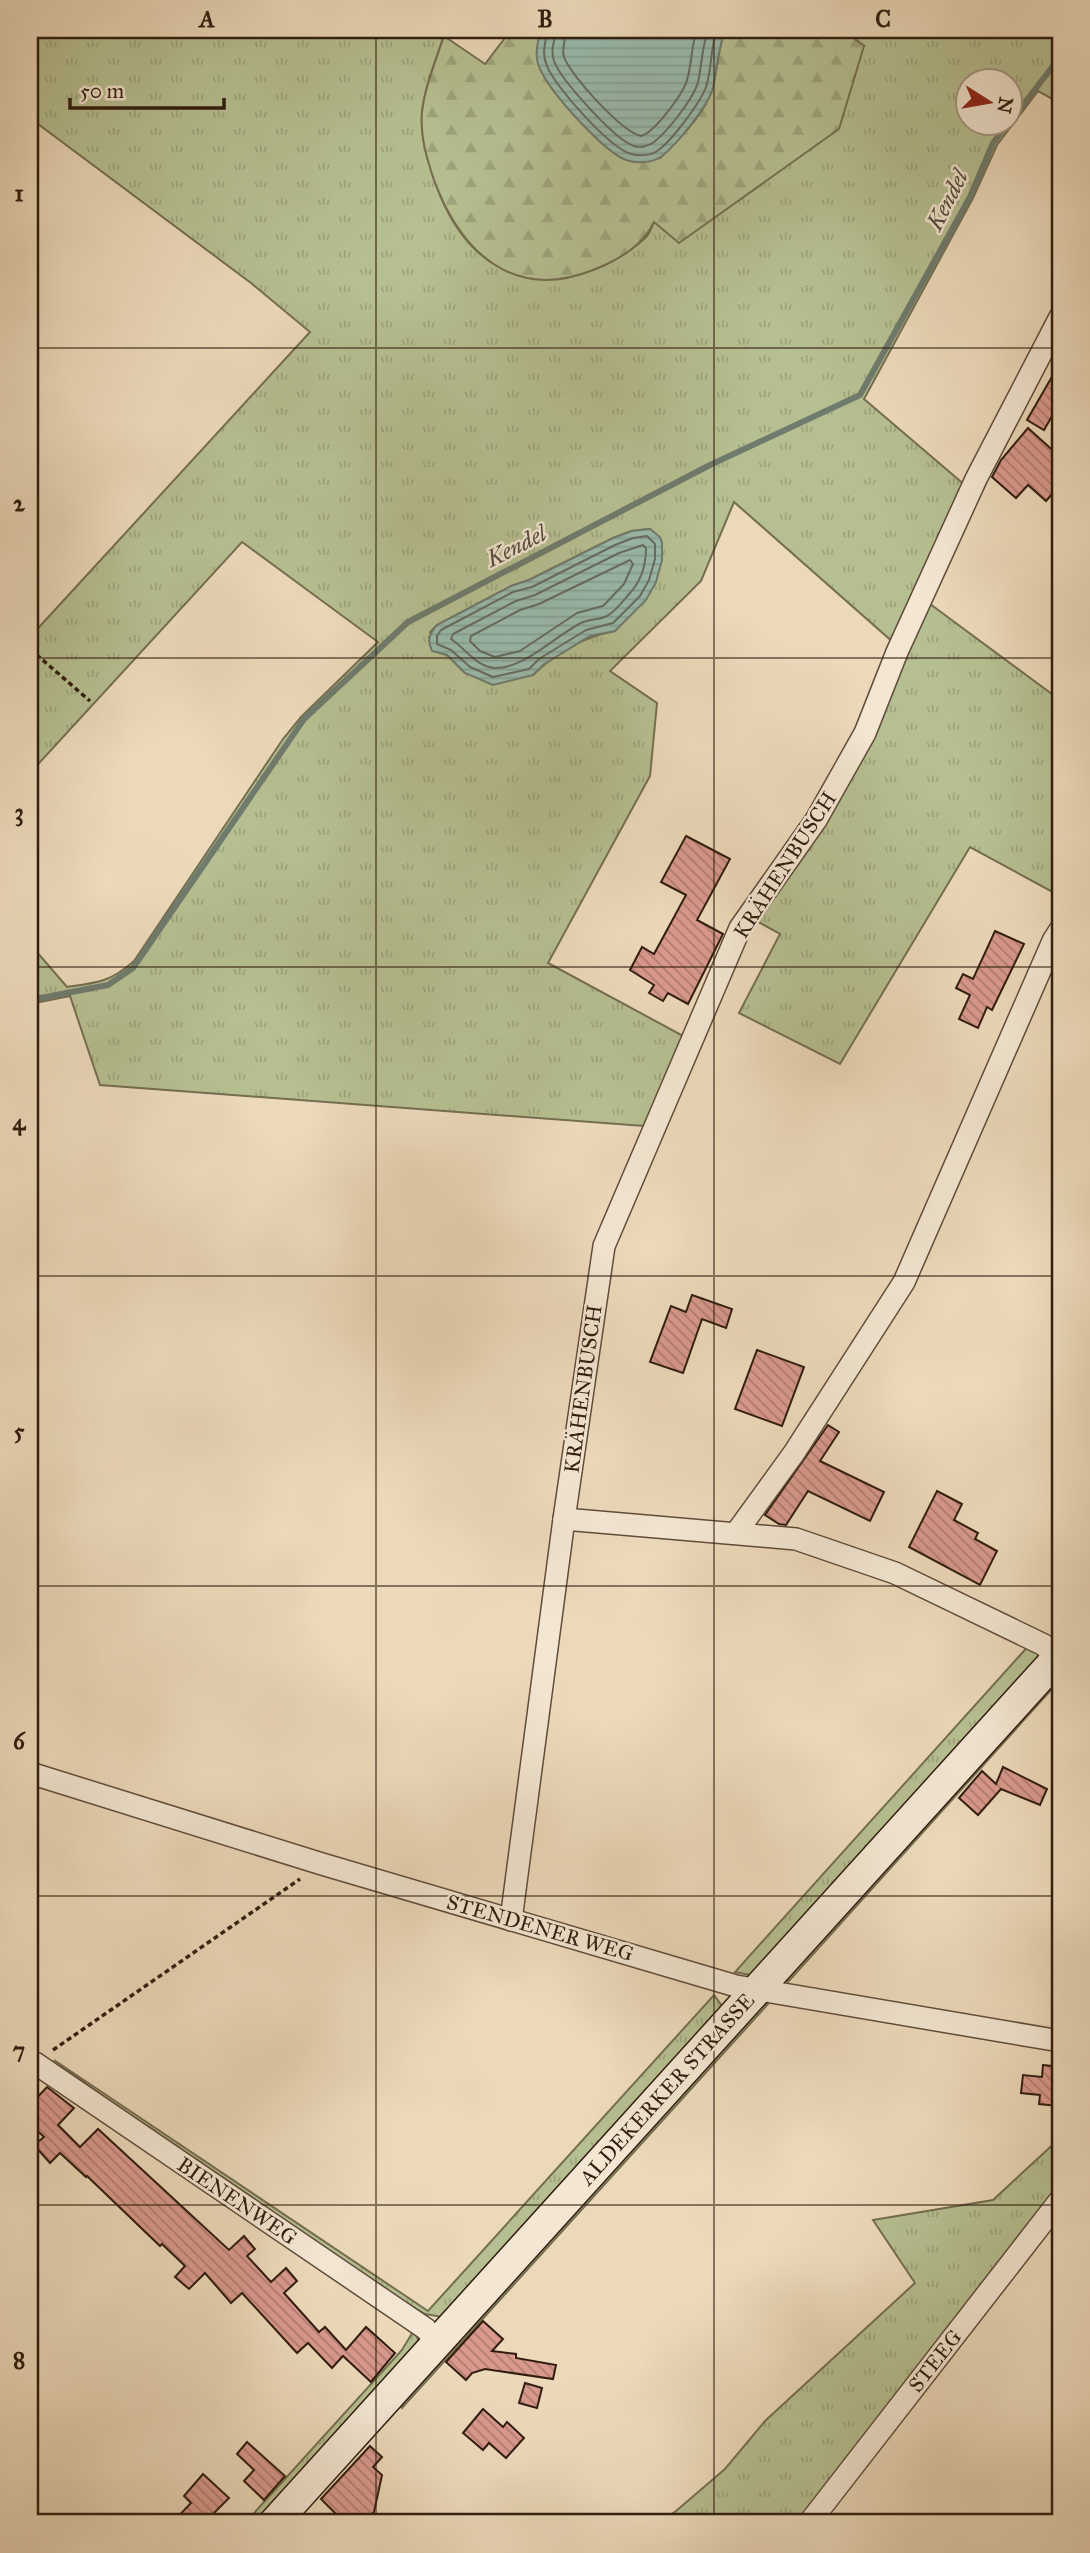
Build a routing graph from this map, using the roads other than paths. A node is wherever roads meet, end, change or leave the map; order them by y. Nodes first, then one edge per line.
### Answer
1 (1060, 317) edge
2 (1060, 930) edge
3 (564, 1519) junction
4 (736, 1533) junction
5 (1059, 1657) edge
6 (30, 1773) edge
7 (511, 1920) junction
8 (757, 1991) junction
9 (1060, 2042) edge
10 (34, 2063) road end
11 (1060, 2200) edge
12 (436, 2342) junction
13 (274, 2523) edge
14 (809, 2523) edge

1 - 3 street, KRÄHENBUSCH
2 - 4 street
3 - 4 street
3 - 7 street, KRÄHENBUSCH
4 - 5 street
5 - 8 street, ALDEKERKER STRASSE
6 - 7 street, STENDENER WEG
7 - 8 street, STENDENER WEG
8 - 9 street, STENDENER WEG
8 - 12 street, ALDEKERKER STRASSE
10 - 12 street, BIENENWEG
11 - 14 street, STEEG
12 - 13 street, ALDEKERKER STRASSE

